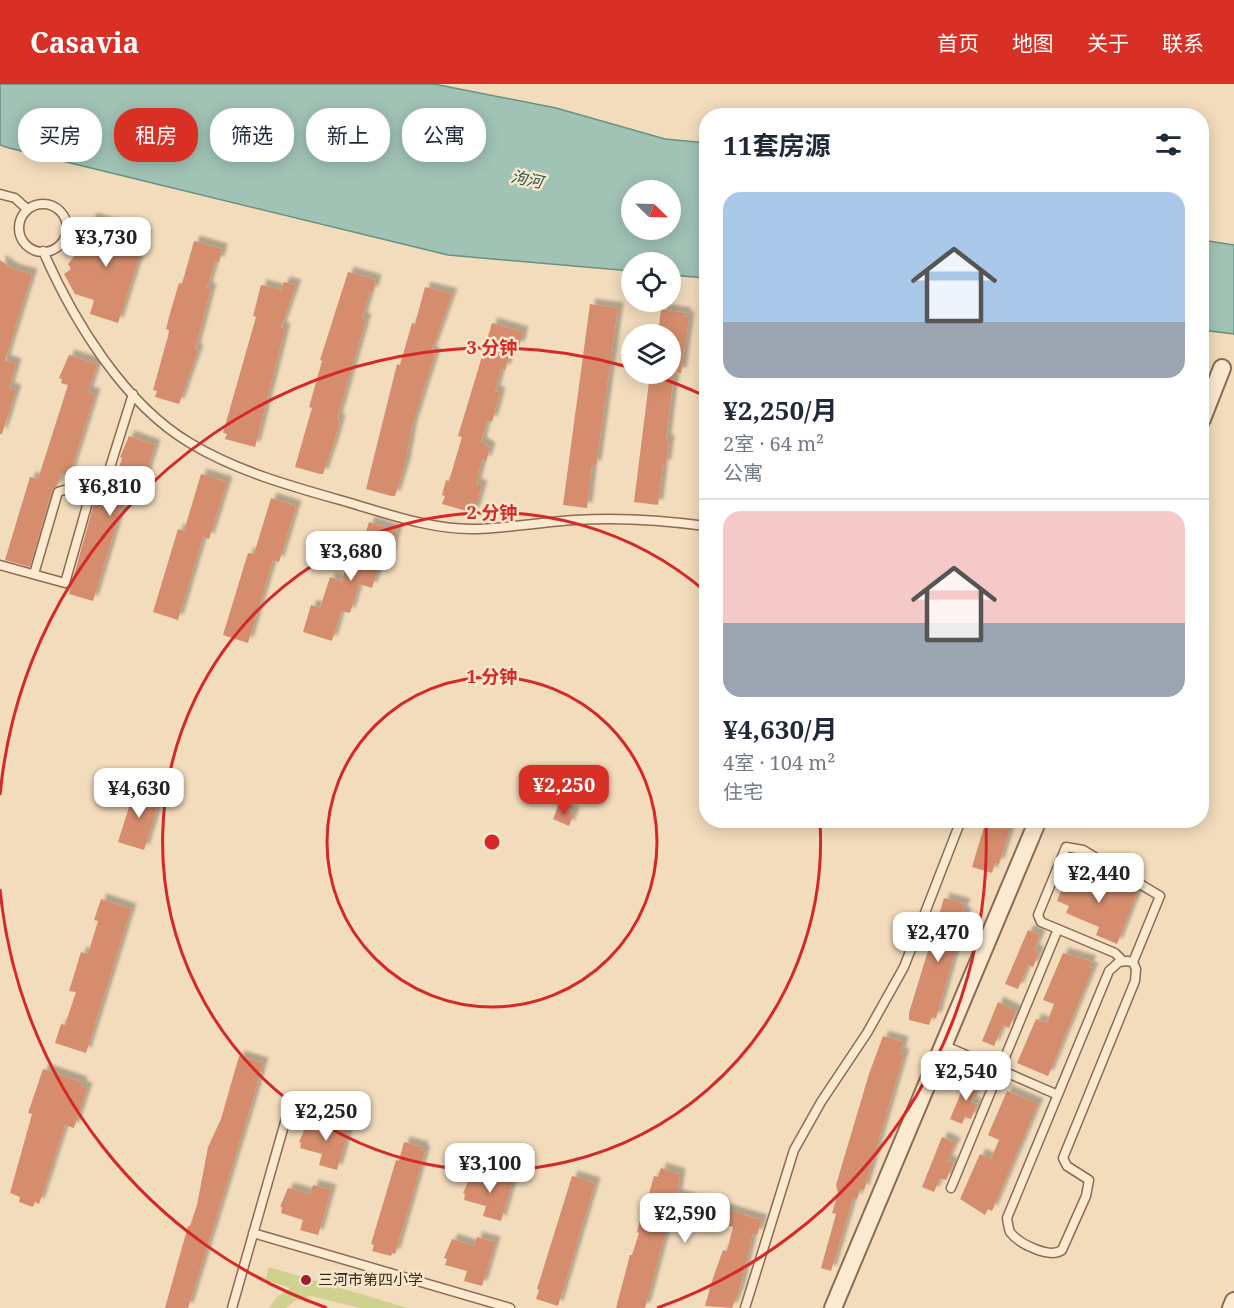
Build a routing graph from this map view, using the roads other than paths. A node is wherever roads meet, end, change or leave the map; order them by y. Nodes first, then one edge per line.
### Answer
1 (0, 194) edge
2 (27, 209) junction
3 (43, 251) junction
4 (1222, 368) dead end
5 (133, 394) junction
6 (1209, 401) edge
7 (106, 480) dead end
8 (699, 525) edge
9 (0, 565) edge
10 (34, 574) junction
11 (958, 828) edge
12 (1035, 828) edge
13 (1058, 929) junction
14 (1128, 962) junction
15 (943, 1045) junction
16 (1000, 1070) junction
17 (1058, 1095) junction
18 (287, 1114) dead end
19 (951, 1188) dead end
20 (253, 1233) junction
21 (1234, 1301) edge
22 (232, 1308) edge
23 (510, 1308) edge
24 (745, 1308) edge
25 (833, 1308) edge
26 (1231, 1308) edge

1 - 2 lane
2 - 3 lane
2 - 3 lane
3 - 5 lane
4 - 6 street
5 - 7 lane
5 - 8 lane
9 - 10 lane
10 - 10 lane
11 - 24 lane
12 - 15 street
13 - 14 lane
13 - 14 lane
13 - 16 lane
14 - 17 lane
14 - 17 lane
15 - 16 lane
15 - 25 street
16 - 17 lane
16 - 19 lane
18 - 20 lane
20 - 22 lane
20 - 23 lane
21 - 26 street

